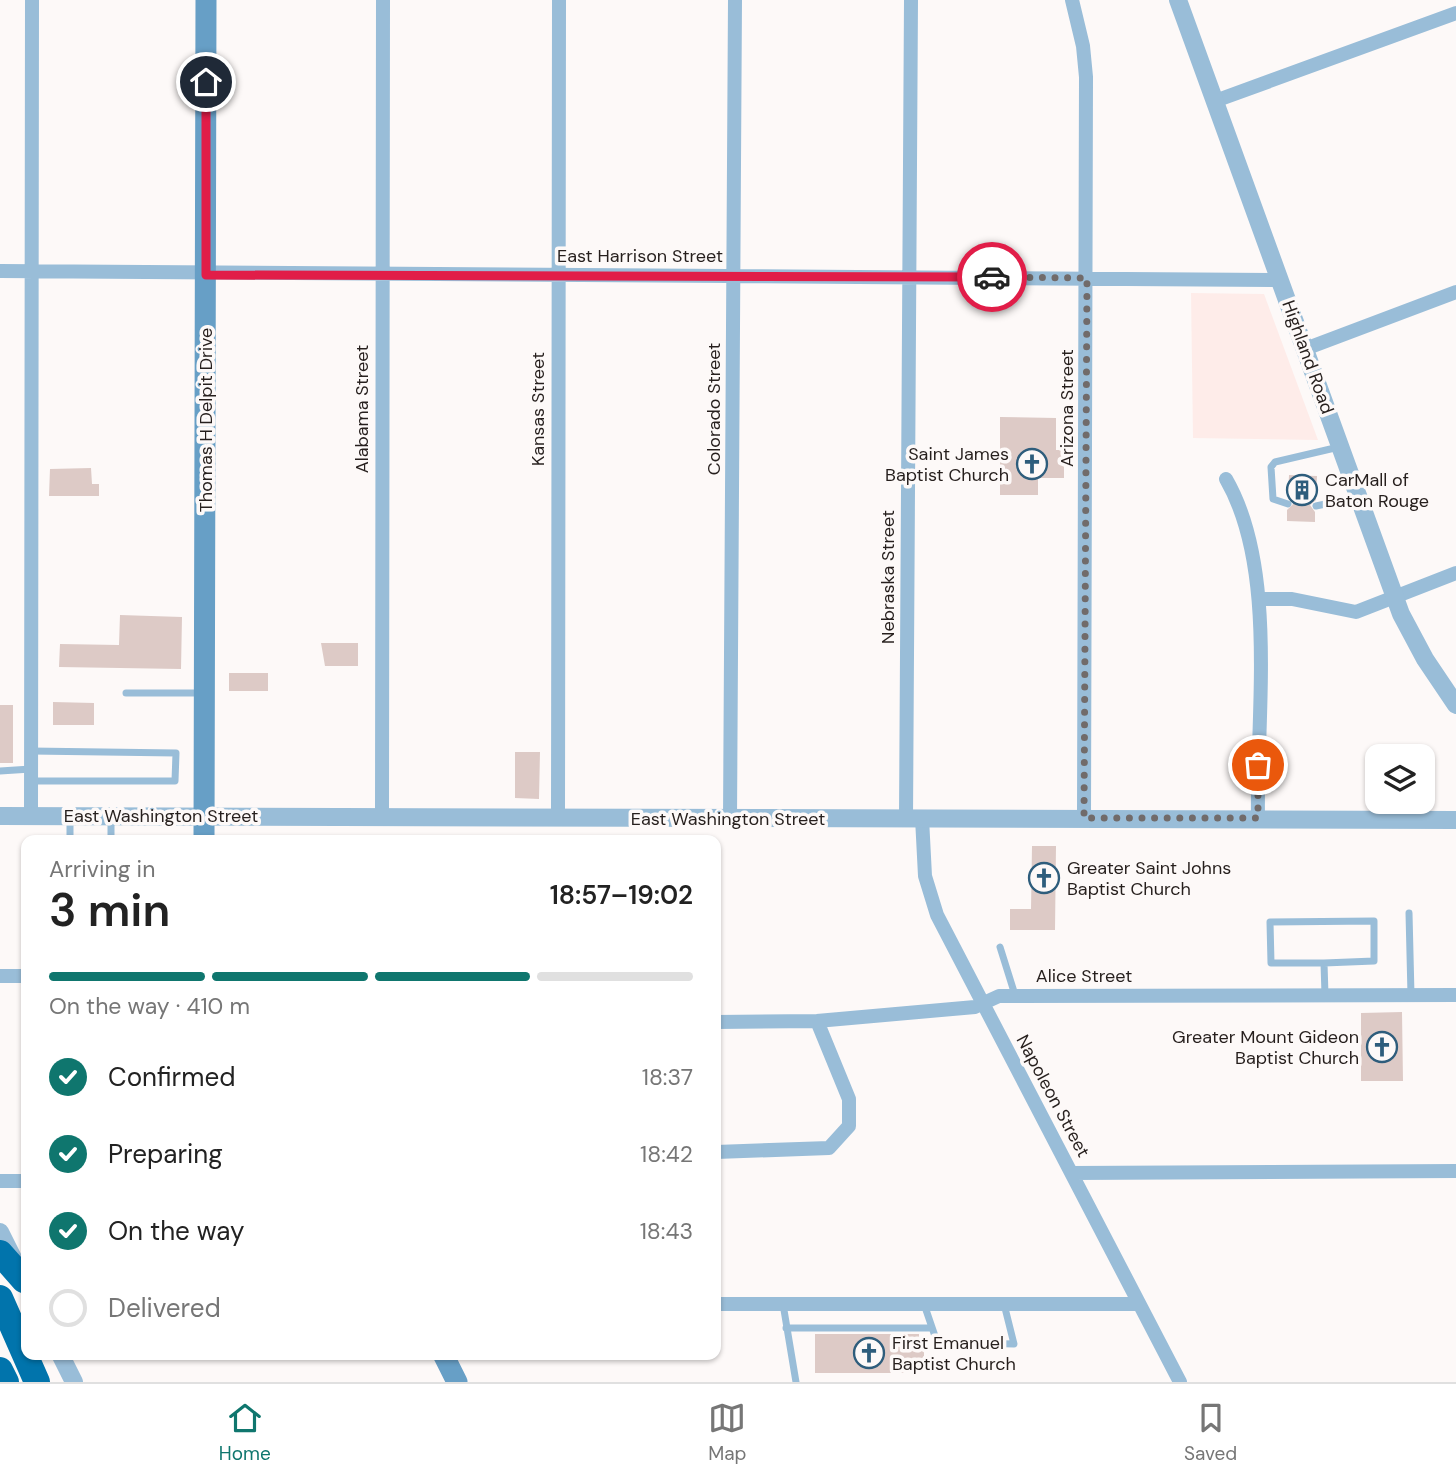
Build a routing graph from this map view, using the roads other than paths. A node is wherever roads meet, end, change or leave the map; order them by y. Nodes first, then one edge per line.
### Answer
1 (32, 0) edge
2 (206, 0) edge
3 (383, 0) edge
4 (559, 0) edge
5 (735, 0) edge
6 (911, 0) edge
7 (1072, 0) edge
8 (1178, 0) edge
9 (1456, 13) edge
10 (1214, 101) junction
11 (0, 271) edge
12 (33, 272) junction
13 (206, 275) junction
14 (382, 275) junction
15 (558, 275) junction
16 (734, 275) junction
17 (909, 276) junction
18 (1087, 278) junction
19 (1280, 280) junction
20 (1456, 292) edge
21 (1305, 349) junction
22 (1340, 447) junction
23 (1226, 479) dead end
24 (1358, 497) junction
25 (1288, 504) dead end
26 (1315, 506) dead end
27 (1456, 573) edge
28 (1395, 598) junction
29 (1259, 599) junction
30 (205, 692) junction
31 (125, 693) dead end
32 (1456, 705) edge
33 (31, 751) junction
34 (0, 771) edge
35 (31, 775) junction
36 (0, 816) edge
37 (31, 816) junction
38 (70, 816) junction
39 (111, 816) junction
40 (205, 816) junction
41 (382, 818) junction
42 (914, 818) junction
43 (1084, 818) junction
44 (1258, 818) junction
45 (558, 819) junction
46 (730, 819) junction
47 (1456, 820) edge
48 (70, 835) edge
49 (111, 835) edge
50 (204, 835) edge
51 (1409, 913) dead end
52 (1000, 947) dead end
53 (1324, 963) junction
54 (0, 976) edge
55 (21, 976) edge
56 (1325, 995) junction
57 (1411, 995) junction
58 (1456, 995) edge
59 (1015, 996) junction
60 (984, 1003) junction
61 (817, 1021) junction
62 (721, 1023) edge
63 (721, 1152) edge
64 (1456, 1171) edge
65 (1072, 1173) junction
66 (0, 1181) edge
67 (21, 1181) edge
68 (0, 1232) edge
69 (0, 1253) edge
70 (21, 1274) edge
71 (21, 1277) edge
72 (0, 1298) edge
73 (721, 1304) edge
74 (783, 1304) junction
75 (924, 1304) junction
76 (1004, 1304) junction
77 (1138, 1304) junction
78 (786, 1328) junction
79 (932, 1328) junction
80 (21, 1346) edge
81 (27, 1360) edge
82 (63, 1360) edge
83 (446, 1360) edge
84 (0, 1370) edge
85 (6, 1382) edge
86 (37, 1382) edge
87 (74, 1382) edge
88 (457, 1382) edge
89 (796, 1382) edge
90 (1180, 1382) edge

1 - 12 street
2 - 13 main road, Thomas H Delpit Drive
3 - 14 street, Alabama Street
4 - 15 street, Kansas Street
5 - 16 street, Colorado Street
6 - 17 street, Nebraska Street
7 - 18 street, Arizona Street
8 - 10 street, Highland Road
9 - 10 street
10 - 19 street, Highland Road
11 - 12 street, East Harrison Street
12 - 13 street, East Harrison Street
12 - 33 street
13 - 14 street, East Harrison Street
13 - 30 main road, Thomas H Delpit Drive
14 - 15 street, East Harrison Street
14 - 41 street, Alabama Street
15 - 16 street, East Harrison Street
15 - 45 street, Kansas Street
16 - 17 street, East Harrison Street
16 - 46 street, Colorado Street
17 - 18 street, East Harrison Street
17 - 42 street, Nebraska Street
18 - 19 street, East Harrison Street
18 - 43 street, Arizona Street
19 - 21 street, Highland Road
20 - 21 street
21 - 22 street, Highland Road
22 - 24 street, Highland Road
22 - 25 lane
23 - 29 street
24 - 26 lane
24 - 28 street, Highland Road
27 - 28 street
28 - 29 street
28 - 32 street, Highland Road
29 - 44 street
30 - 31 lane
30 - 40 main road, Thomas H Delpit Drive
33 - 35 street
33 - 35 lane
34 - 35 lane
35 - 37 street
36 - 37 street, East Washington Street
37 - 38 street, East Washington Street
38 - 39 street, East Washington Street
38 - 48 lane
39 - 40 street, East Washington Street
39 - 49 lane
40 - 41 street, East Washington Street
40 - 50 main road, Thomas H Delpit Drive
41 - 45 street, East Washington Street
42 - 43 street, East Washington Street
42 - 46 street, East Washington Street
42 - 60 street, Napoleon Street
43 - 44 street, East Washington Street
44 - 47 street, East Washington Street
45 - 46 street, East Washington Street
51 - 57 lane
52 - 59 lane
53 - 53 lane
53 - 56 lane
54 - 55 street
56 - 57 street, Alice Street
56 - 59 street, Alice Street
57 - 58 street, Alice Street
59 - 60 street, Alice Street
60 - 61 street, Alice Street
60 - 65 street, Napoleon Street
61 - 62 street, Alice Street
61 - 63 street
64 - 65 street
65 - 77 street, Napoleon Street
66 - 67 street
68 - 70 street
69 - 71 highway
72 - 80 highway
73 - 74 street
74 - 75 street
74 - 78 lane
75 - 76 street
75 - 79 lane
76 - 77 street
76 - 79 lane
77 - 90 street, Napoleon Street
78 - 79 lane
78 - 89 lane
81 - 86 highway
82 - 87 street
83 - 88 main road
84 - 85 highway

